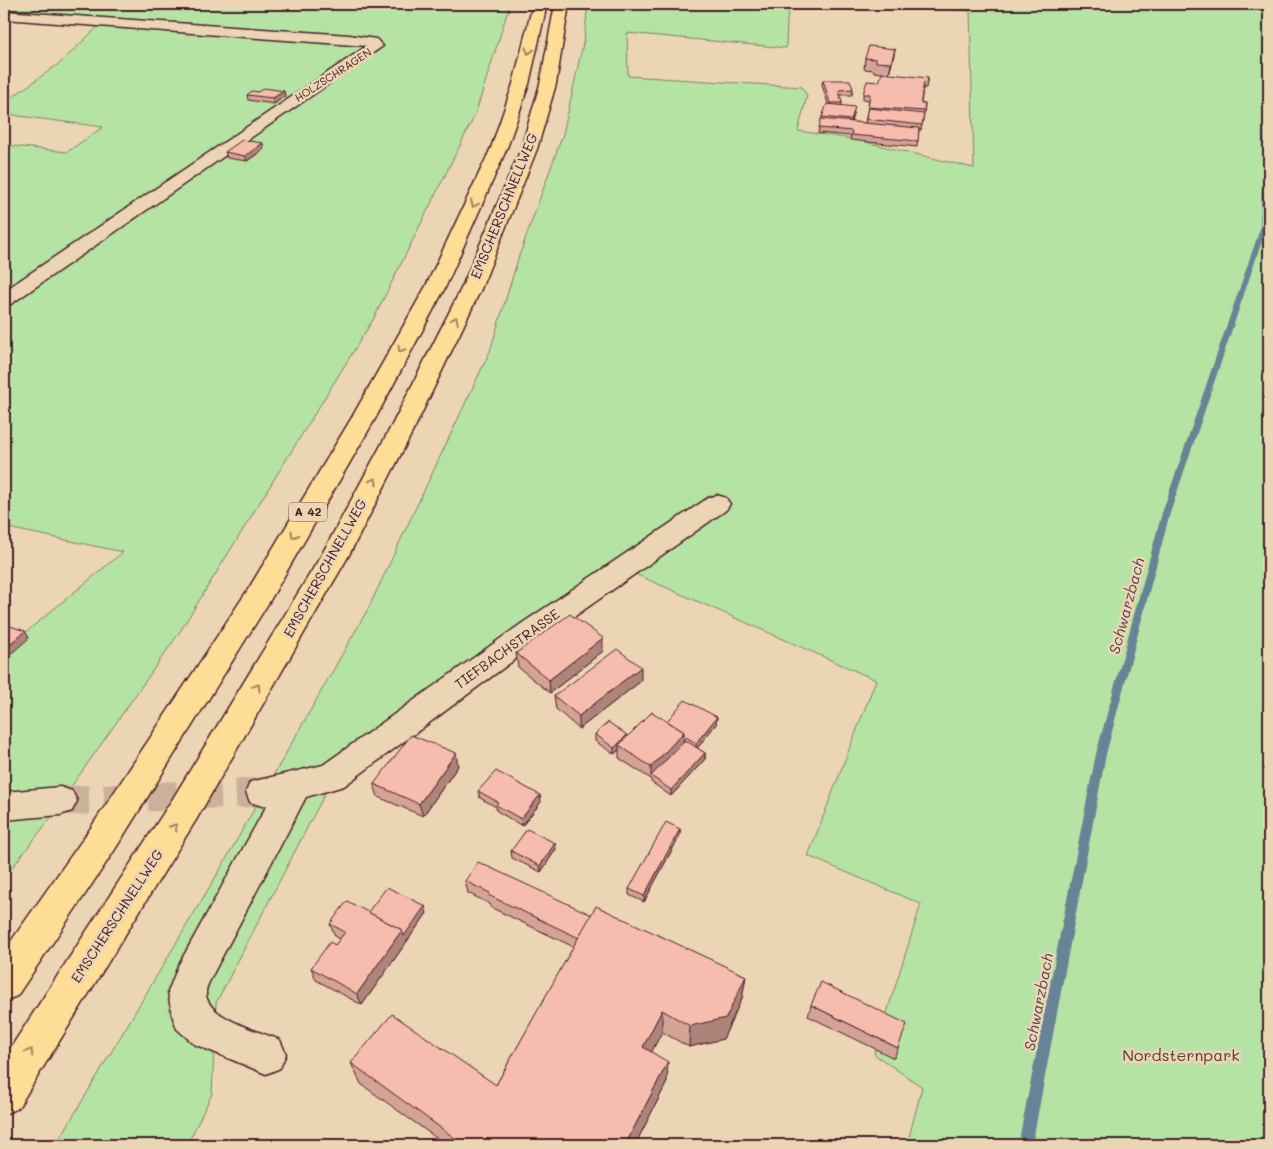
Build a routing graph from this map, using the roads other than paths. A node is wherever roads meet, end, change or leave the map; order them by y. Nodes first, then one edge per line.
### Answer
1 (540, 4) edge
2 (562, 4) edge
3 (4, 15) edge
4 (4, 300) edge
5 (717, 504) dead end
6 (60, 801) tunnel mouth
7 (4, 806) edge
8 (4, 983) edge
9 (266, 1054) dead end
10 (4, 1094) edge

1 -> 8 highway, EMSCHERSCHNELLWEG / A 42
10 -> 2 highway, EMSCHERSCHNELLWEG
3 - 4 street, HOLZSCHRAGEN
5 - 9 street, TIEFBACHSTRASSE
6 - 7 street

